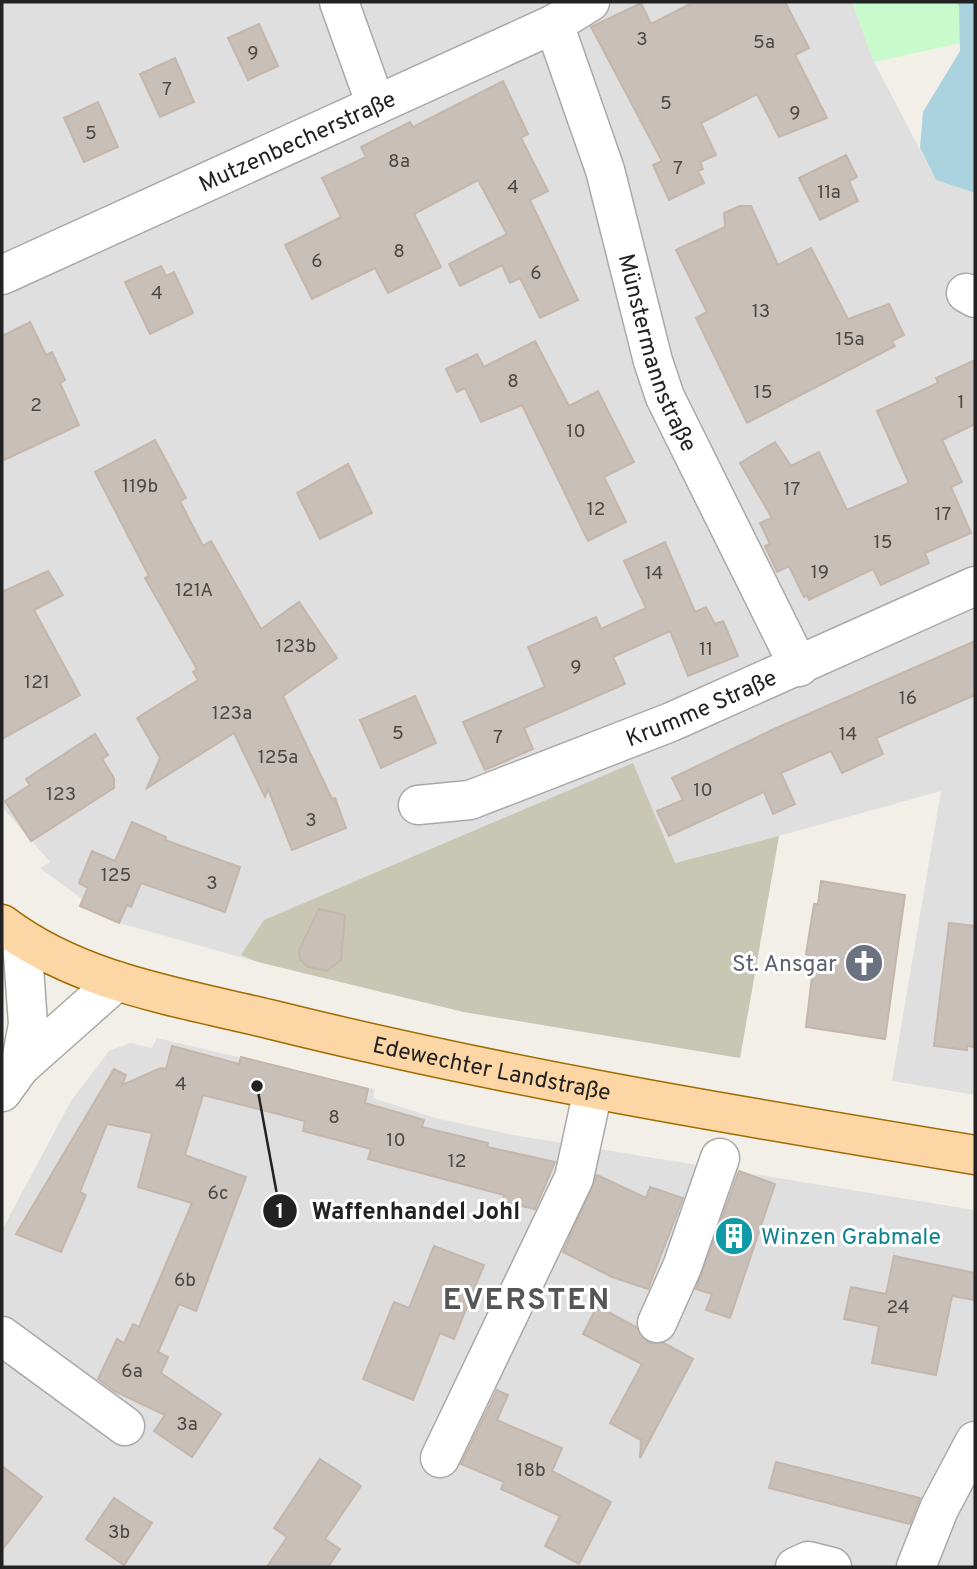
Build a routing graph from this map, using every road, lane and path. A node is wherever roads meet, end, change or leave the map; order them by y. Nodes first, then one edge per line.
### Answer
1 (339, 2) edge
2 (590, 2) edge
3 (554, 24) junction
4 (376, 106) junction
5 (2, 275) edge
6 (975, 586) edge
7 (799, 667) junction
8 (418, 806) dead end
9 (9, 941) edge
10 (117, 981) junction
11 (11, 1080) edge
12 (593, 1090) junction
13 (975, 1155) edge
14 (720, 1158) dead end
15 (657, 1323) dead end
16 (2, 1336) edge
17 (125, 1426) dead end
18 (975, 1441) edge
19 (440, 1458) dead end
20 (795, 1567) edge
21 (832, 1567) edge
22 (916, 1567) edge

1 - 4 street
2 - 3 street, Mutzenbecherstraße
3 - 4 street, Mutzenbecherstraße
3 - 7 street, Münstermannstraße
4 - 5 street, Mutzenbecherstraße
6 - 7 street, Krumme Straße
7 - 8 street, Krumme Straße
9 - 10 main road, Edewechter Landstraße
9 - 11 street
10 - 11 street
10 - 12 main road, Edewechter Landstraße
12 - 13 main road, Edewechter Landstraße
12 - 19 street
14 - 15 street
16 - 17 street
18 - 22 street
20 - 21 street

